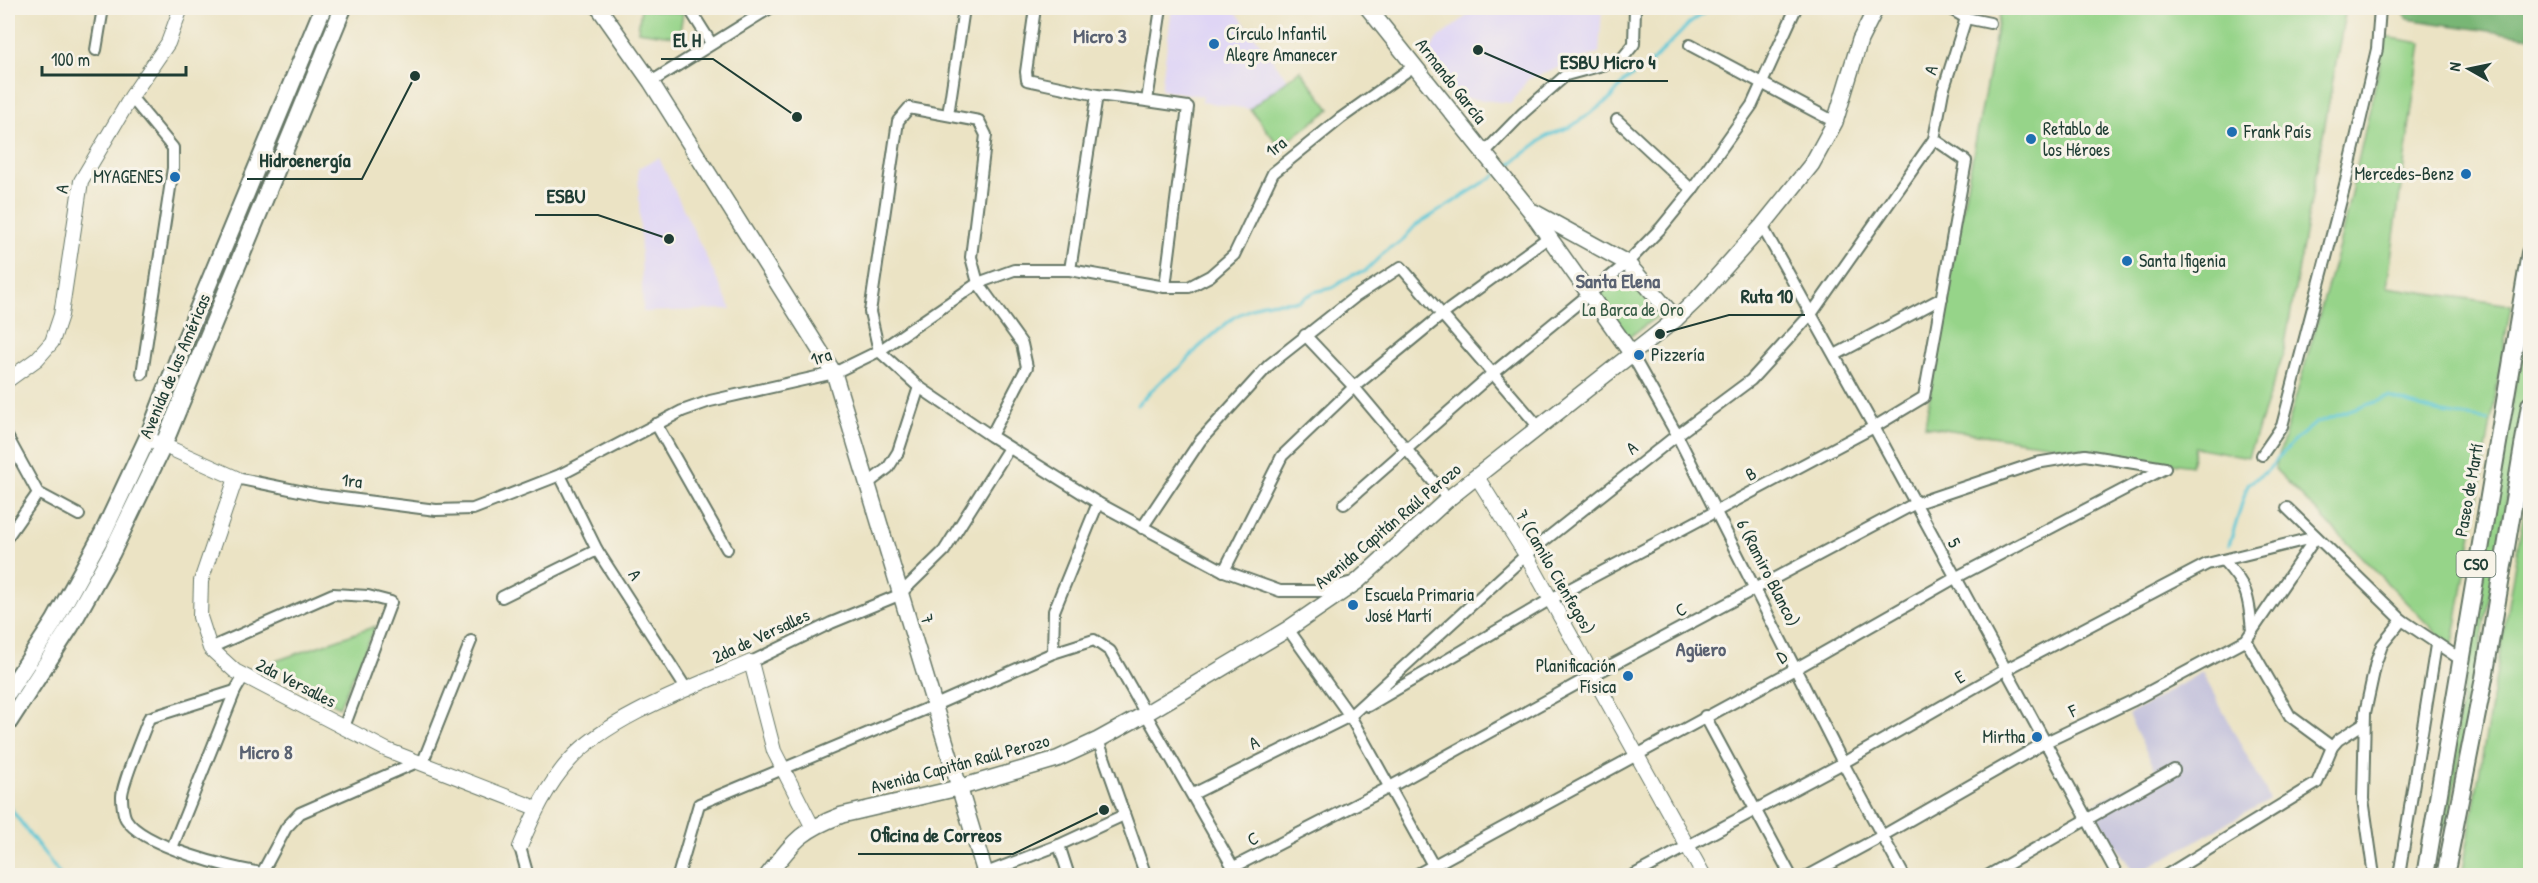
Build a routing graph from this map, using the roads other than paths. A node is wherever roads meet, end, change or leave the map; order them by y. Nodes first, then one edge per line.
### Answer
1 (103, 8) edge
2 (181, 8) edge
3 (322, 8) edge
4 (343, 8) edge
5 (599, 8) edge
6 (689, 8) edge
7 (770, 8) edge
8 (964, 8) edge
9 (1035, 8) edge
10 (1161, 8) edge
11 (1368, 8) edge
12 (1635, 8) edge
13 (1796, 8) edge
14 (1875, 8) edge
15 (1949, 8) edge
16 (2380, 8) edge
17 (1966, 18) junction
18 (1990, 23) dead end
19 (711, 43) junction
20 (1690, 45) dead end
21 (96, 50) dead end
22 (1414, 66) junction
23 (651, 82) junction
24 (1762, 85) junction
25 (1097, 95) junction
26 (131, 97) junction
27 (1148, 100) junction
28 (948, 115) junction
29 (1617, 120) dead end
30 (1835, 122) junction
31 (1934, 139) junction
32 (1487, 159) junction
33 (1692, 190) junction
34 (1529, 209) junction
35 (1762, 226) junction
36 (1549, 237) junction
37 (2530, 253) edge
38 (1627, 263) junction
39 (1070, 270) junction
40 (978, 284) junction
41 (1165, 286) junction
42 (1589, 293) junction
43 (1942, 298) junction
44 (1812, 313) junction
45 (1443, 314) junction
46 (1676, 319) junction
47 (1305, 335) junction
48 (879, 351) junction
49 (1631, 353) junction
50 (1835, 356) junction
51 (834, 373) junction
52 (1493, 373) junction
53 (142, 374) dead end
54 (8, 380) edge
55 (919, 387) junction
56 (1354, 387) junction
57 (2530, 405) edge
58 (656, 424) junction
59 (1538, 426) junction
60 (1874, 427) junction
61 (1677, 435) junction
62 (991, 436) junction
63 (8, 438) edge
64 (156, 442) junction
65 (1009, 448) junction
66 (1406, 448) junction
67 (2262, 455) dead end
68 (2165, 468) joint
69 (560, 475) junction
70 (1477, 477) junction
71 (236, 478) junction
72 (866, 485) junction
73 (38, 492) junction
74 (1448, 499) junction
75 (1098, 503) junction
76 (1344, 504) dead end
77 (1914, 504) junction
78 (2287, 508) dead end
79 (1715, 512) junction
80 (79, 515) dead end
81 (1142, 528) junction
82 (8, 536) edge
83 (2316, 537) junction
84 (727, 549) dead end
85 (597, 550) junction
86 (1526, 555) junction
87 (2223, 560) junction
88 (1224, 571) junction
89 (1955, 578) junction
90 (1358, 581) junction
91 (1754, 590) junction
92 (899, 596) junction
93 (502, 597) dead end
94 (1551, 599) junction
95 (2402, 620) junction
96 (1288, 629) junction
97 (2249, 635) junction
98 (471, 641) dead end
99 (2436, 645) junction
100 (210, 648) junction
101 (1053, 653) junction
102 (2460, 659) junction
103 (751, 662) junction
104 (1795, 669) junction
105 (2005, 670) junction
106 (1593, 675) junction
107 (244, 676) junction
108 (687, 690) junction
109 (235, 691) junction
110 (8, 692) edge
111 (933, 706) junction
112 (1145, 714) junction
113 (1350, 716) junction
114 (1705, 716) junction
115 (8, 723) edge
116 (2364, 723) junction
117 (344, 727) junction
118 (1098, 740) junction
119 (2046, 742) junction
120 (2332, 747) junction
121 (1637, 753) junction
122 (419, 762) junction
123 (1843, 763) junction
124 (783, 768) junction
125 (2174, 770) dead end
126 (1390, 787) junction
127 (958, 788) junction
128 (1193, 794) junction
129 (536, 808) junction
130 (1756, 808) junction
131 (1125, 815) junction
132 (2087, 818) junction
133 (812, 826) junction
134 (1882, 836) junction
135 (1059, 845) junction
136 (1686, 846) junction
137 (520, 847) joint
138 (172, 848) junction
139 (1436, 870) edge
140 (1236, 872) edge
141 (267, 874) edge
142 (984, 875) edge
143 (528, 876) edge
144 (678, 876) edge
145 (767, 876) edge
146 (1069, 876) edge
147 (1146, 876) edge
148 (1414, 876) edge
149 (1632, 876) edge
150 (1704, 876) edge
151 (1791, 876) edge
152 (1808, 876) edge
153 (1904, 876) edge
154 (1988, 876) edge
155 (2118, 876) edge
156 (2165, 876) edge
157 (2374, 876) edge
158 (2399, 876) edge
159 (2425, 876) edge
160 (2445, 876) edge

1 - 21 street
2 - 26 street, A
3 - 64 main road, Avenida de las Américas
4 - 64 main road, Avenida de las Américas
5 - 23 main road, 7
6 - 19 street
7 - 19 street
8 - 28 street
9 - 25 street
10 - 27 street
11 - 22 main road, Armando García
12 - 32 street
13 - 24 street
14 - 30 main road, Avenida Capitán Raúl Perozo
15 - 17 street
16 - 67 street
17 - 18 street
17 - 31 street, A
19 - 23 street
20 - 24 street
22 - 32 main road, Armando García
22 - 41 street, 1ra
23 - 51 main road, 7
24 - 30 street
24 - 33 street
25 - 27 street
25 - 39 street
26 - 53 street
26 - 54 street, A
27 - 41 street
28 - 40 street
28 - 48 street
29 - 33 street
30 - 35 main road, Avenida Capitán Raúl Perozo
31 - 43 street, B
31 - 44 street, A
32 - 34 main road, Armando García
33 - 38 street
34 - 36 main road, Armando García
34 - 38 main road
35 - 44 street, 5
35 - 46 main road, Avenida Capitán Raúl Perozo
36 - 42 main road, 6 (Ramiro Blanco)
36 - 45 street
37 - 102 main road, Paseo de Martí / CSO
38 - 42 street
38 - 46 main road
39 - 40 street, 1ra
39 - 41 street, 1ra
40 - 48 street, 1ra
40 - 62 street
42 - 49 main road, 6 (Ramiro Blanco)
42 - 52 street
43 - 50 street
43 - 60 street, B
44 - 50 street, 5
44 - 61 street, A
45 - 47 street
45 - 52 street
45 - 56 street
46 - 49 main road, Avenida Capitán Raúl Perozo
47 - 56 street
47 - 81 street
48 - 51 street, 1ra
48 - 55 street
49 - 59 main road, Avenida Capitán Raúl Perozo
49 - 61 street, 6 (Ramiro Blanco)
50 - 60 street, 5
51 - 58 street, 1ra
51 - 72 main road, 7
52 - 59 street
52 - 66 street
55 - 62 street
55 - 72 street
56 - 66 street
56 - 88 street
57 - 160 main road, CSO
58 - 69 street, 1ra
58 - 84 street
59 - 70 main road, Avenida Capitán Raúl Perozo
60 - 77 street, 5
60 - 79 street, B
61 - 79 street, 6 (Ramiro Blanco)
61 - 86 street, A
62 - 65 street
63 - 73 street
64 - 71 street, 1ra
64 - 110 main road, Avenida de las Américas
64 - 115 main road, Avenida de las Américas
65 - 75 street
65 - 92 street, 2da de Versalles
66 - 74 street
66 - 76 street
68 - 77 street, C
68 - 89 street, D
69 - 71 street, 1ra
69 - 85 street, A
70 - 74 main road, Avenida Capitán Raúl Perozo
70 - 86 street, 7 (Camilo Cienfegos)
71 - 100 street, 2da Versalles
72 - 92 main road, 7
73 - 80 street
73 - 82 street
74 - 90 main road, Avenida Capitán Raúl Perozo
75 - 81 street
75 - 101 street
77 - 89 street, 5
77 - 91 street, C
78 - 83 street
79 - 91 street, 6 (Ramiro Blanco)
79 - 94 street, B
81 - 88 street
83 - 87 street, E
83 - 95 street
83 - 97 street, F
85 - 93 street
85 - 108 street, A
86 - 94 street, 7 (Camilo Cienfegos)
86 - 113 street, A
87 - 97 street
87 - 105 street, E
88 - 90 street
89 - 104 street, D
89 - 105 street, 5
90 - 96 main road, Avenida Capitán Raúl Perozo
91 - 104 street, 6 (Ramiro Blanco)
91 - 106 street, C
92 - 103 street, 2da de Versalles
92 - 111 main road, 7
94 - 106 street, 7 (Camilo Cienfegos)
94 - 113 street, B
95 - 99 street
95 - 116 street
96 - 112 main road, Avenida Capitán Raúl Perozo
96 - 113 street
97 - 119 street, F
97 - 120 street
98 - 122 street
99 - 102 street
99 - 158 street
100 - 107 street, 2da Versalles
100 - 117 street
101 - 111 street
101 - 112 street
102 - 159 main road, Paseo de Martí / CSO
103 - 108 street, 2da de Versalles
103 - 124 street
104 - 114 street, D
104 - 123 street, 6 (Ramiro Blanco)
105 - 119 street, 5
105 - 123 street, E
106 - 121 street, 7 (Camilo Cienfegos)
106 - 126 street, C
107 - 109 street
107 - 117 street, 2da Versalles
108 - 129 street, 2da de Versalles
109 - 138 street
109 - 138 street
111 - 124 street
111 - 127 main road, 7
112 - 118 main road, Avenida Capitán Raúl Perozo
112 - 128 street
113 - 126 street
113 - 128 street, A
114 - 121 street, D
114 - 130 street
116 - 120 street
116 - 157 street
117 - 122 street, 2da Versalles
118 - 127 main road, Avenida Capitán Raúl Perozo
118 - 131 street
119 - 132 street, 5
119 - 134 street, F
120 - 156 street
121 - 136 street, 7 (Camilo Cienfegos)
121 - 139 street, D
122 - 129 street, 2da Versalles
122 - 141 street
123 - 130 street, E
123 - 134 street, 6 (Ramiro Blanco)
124 - 133 street
124 - 144 street
125 - 132 street
126 - 139 street
126 - 140 street, C
127 - 133 main road, Avenida Capitán Raúl Perozo
127 - 142 main road, 7
128 - 140 street
129 - 137 street, 2da de Versalles
130 - 136 street, E
130 - 151 street
131 - 135 street
131 - 147 street
132 - 154 street
132 - 155 street, 5
133 - 145 main road, Avenida Capitán Raúl Perozo
134 - 152 street, F
134 - 153 street, 6 (Ramiro Blanco)
135 - 142 street
135 - 146 street
136 - 149 street, E
136 - 150 street, 7 (Camilo Cienfegos)
137 - 143 street
138 - 141 street
139 - 148 street, D

